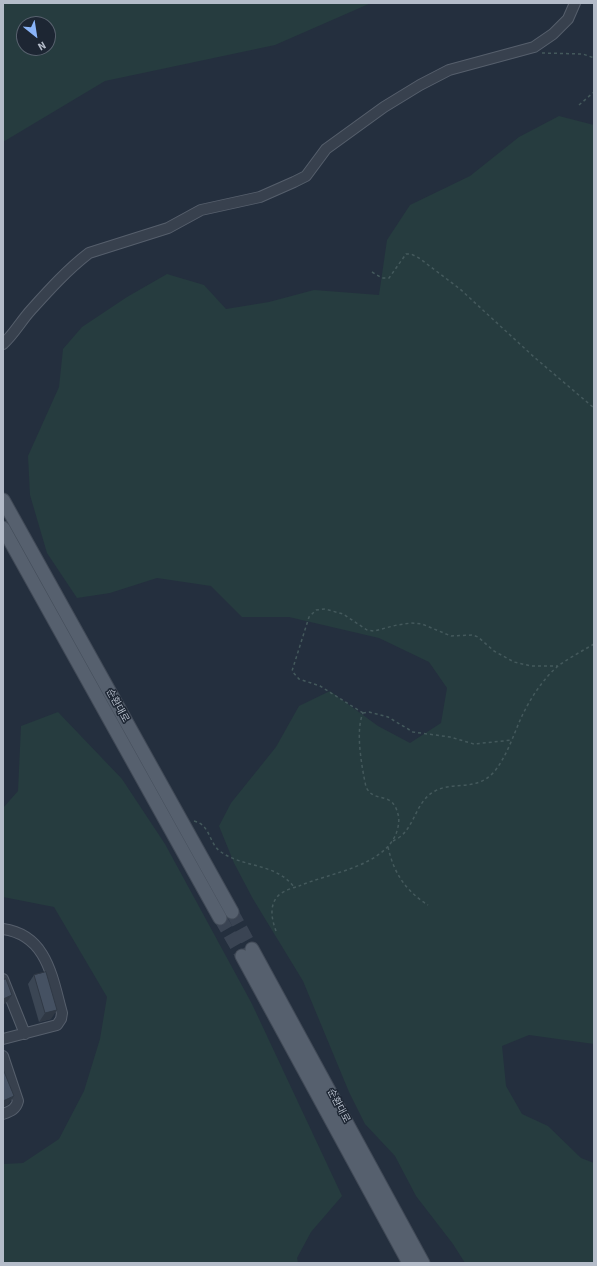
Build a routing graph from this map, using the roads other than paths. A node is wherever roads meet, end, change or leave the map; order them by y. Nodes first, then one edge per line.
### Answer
1 (575, 3) edge
2 (3, 344) edge
3 (3, 500) edge
4 (3, 528) edge
5 (3, 929) edge
6 (3, 979) edge
7 (25, 1034) junction
8 (3, 1039) edge
9 (3, 1056) edge
10 (3, 1114) edge
11 (409, 1263) edge
12 (423, 1263) edge

1 - 2 street
3 - 4 main road, 순환대로
5 - 7 street
6 - 7 street
7 - 8 street
9 - 10 street
11 - 12 main road, 순환대로

